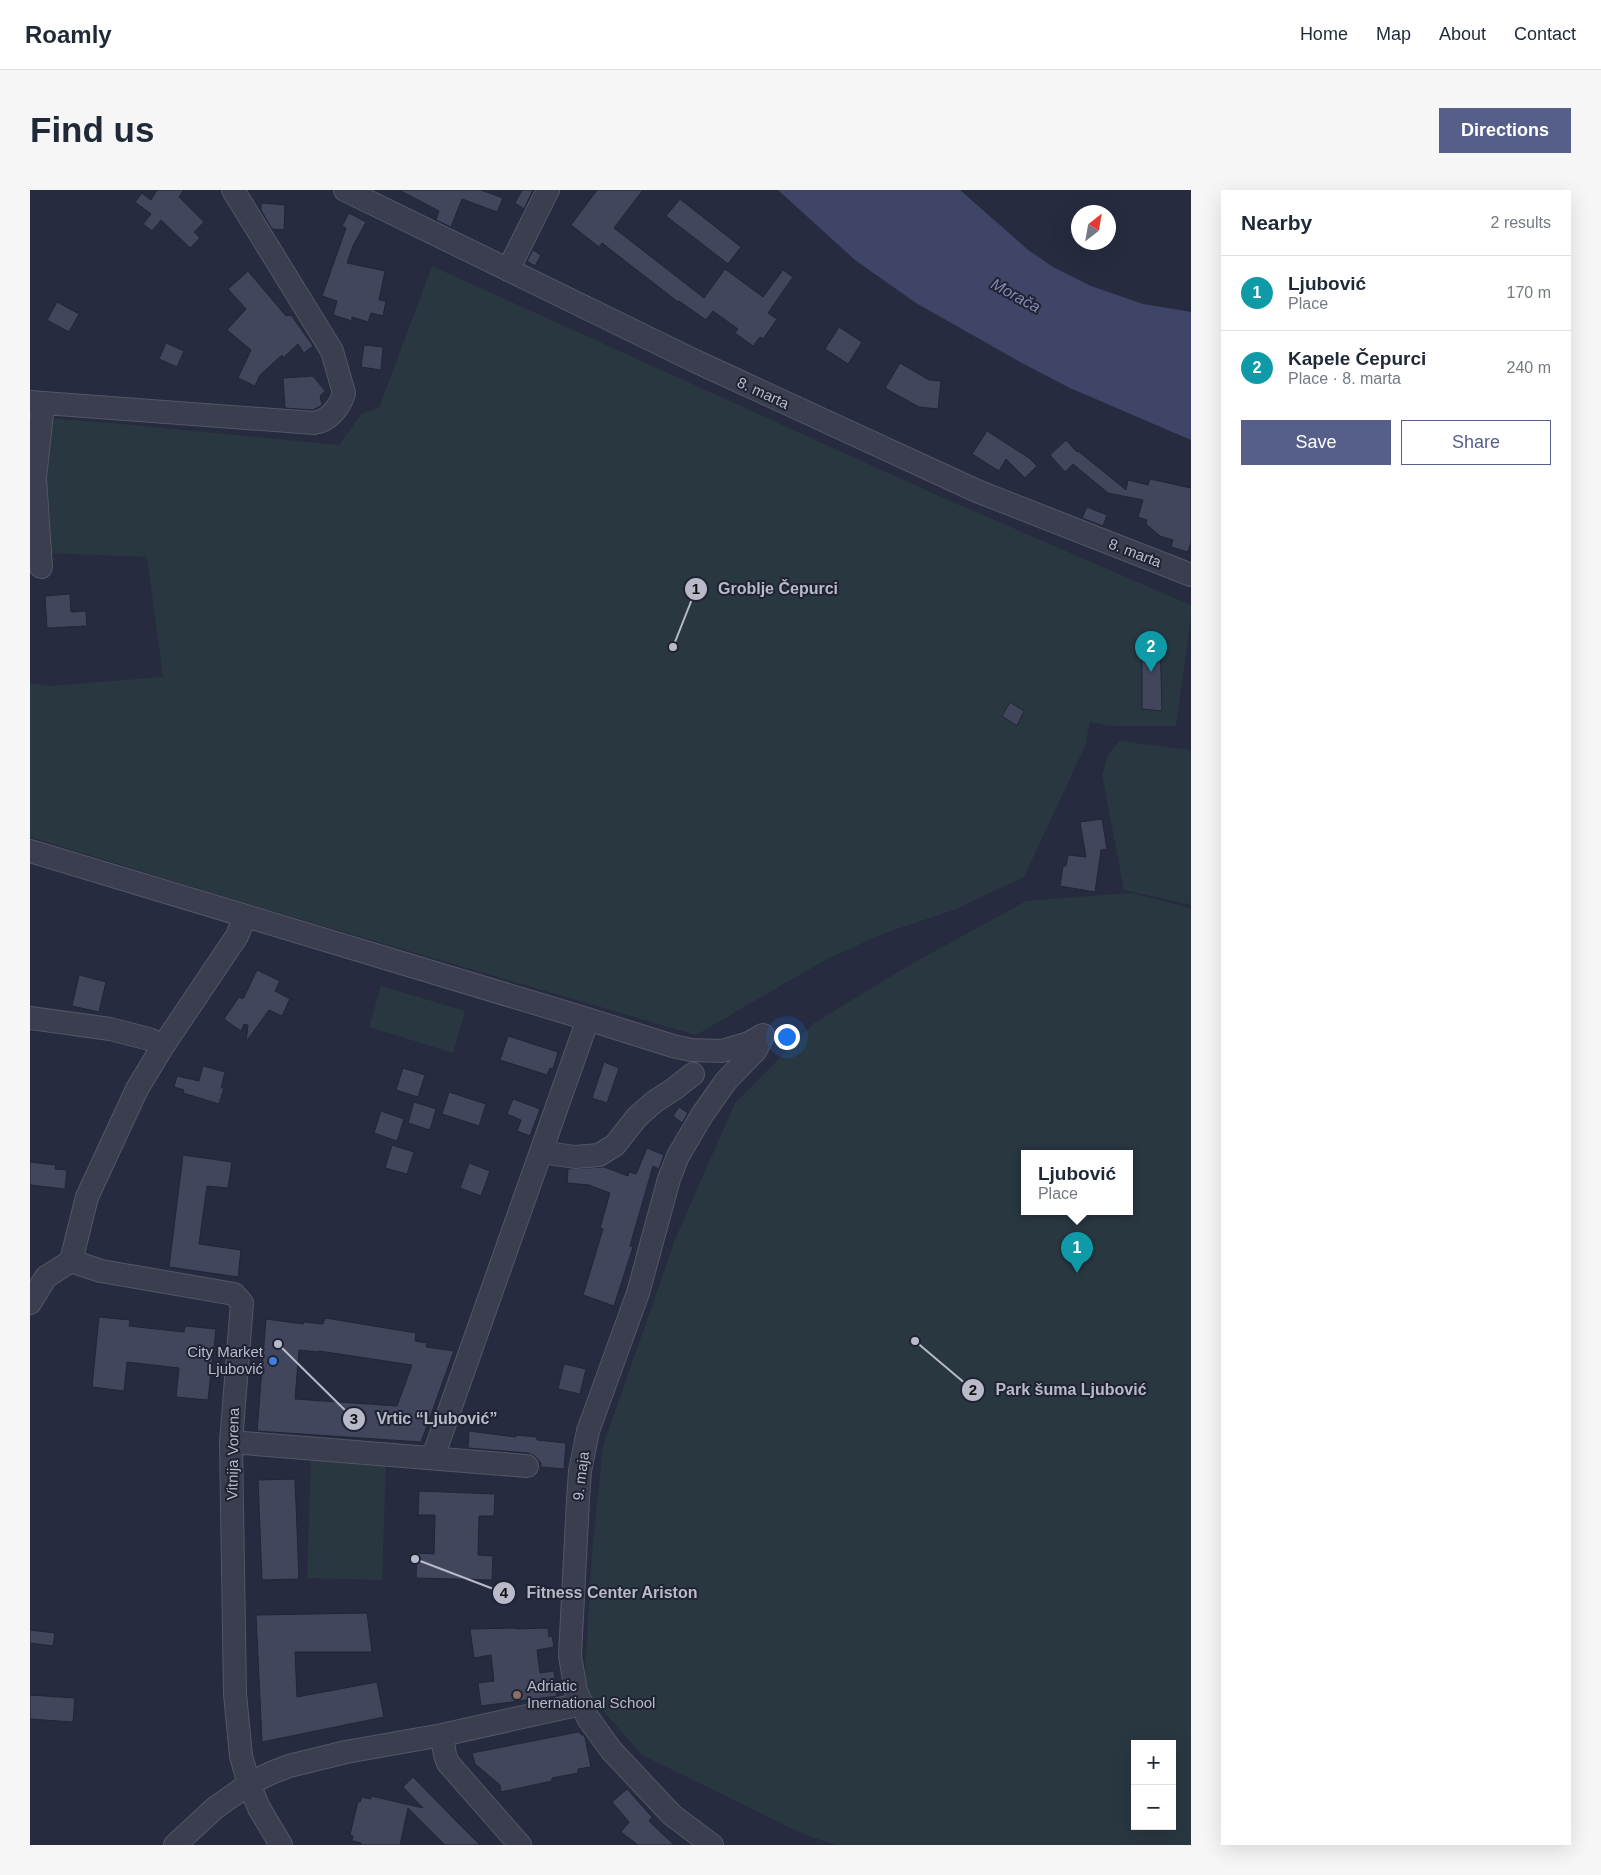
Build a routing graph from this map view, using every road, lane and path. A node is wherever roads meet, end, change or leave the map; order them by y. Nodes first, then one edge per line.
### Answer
1 (233, 190) edge
2 (345, 190) edge
3 (548, 190) edge
4 (508, 270) junction
5 (36, 403) edge
6 (41, 567) dead end
7 (1191, 575) edge
8 (30, 851) edge
9 (245, 916) junction
10 (30, 1018) edge
11 (588, 1019) junction
12 (163, 1046) junction
13 (705, 1051) junction
14 (693, 1074) dead end
15 (726, 1081) junction
16 (541, 1152) junction
17 (71, 1261) junction
18 (30, 1303) edge
19 (231, 1442) junction
20 (433, 1457) junction
21 (527, 1466) dead end
22 (581, 1704) junction
23 (442, 1735) junction
24 (249, 1784) junction
25 (176, 1845) edge
26 (281, 1845) edge
27 (520, 1845) edge
28 (712, 1845) edge

1 - 5 street
2 - 4 street, 8. marta
3 - 4 street
4 - 7 street, 8. marta
5 - 6 street
8 - 9 street
9 - 11 street
9 - 12 street
10 - 12 street
11 - 13 street
11 - 16 street
12 - 17 street
13 - 15 street
13 - 15 street, 9. maja
14 - 16 street
15 - 22 street, 9. maja
16 - 20 street
17 - 18 street
17 - 19 street, Vitnija Vorena
19 - 20 street
19 - 24 street, Vitnija Vorena
20 - 21 street
22 - 23 street
22 - 28 street, 9. maja
23 - 24 street
23 - 27 street
24 - 25 street
24 - 26 street, Vitnija Vorena

